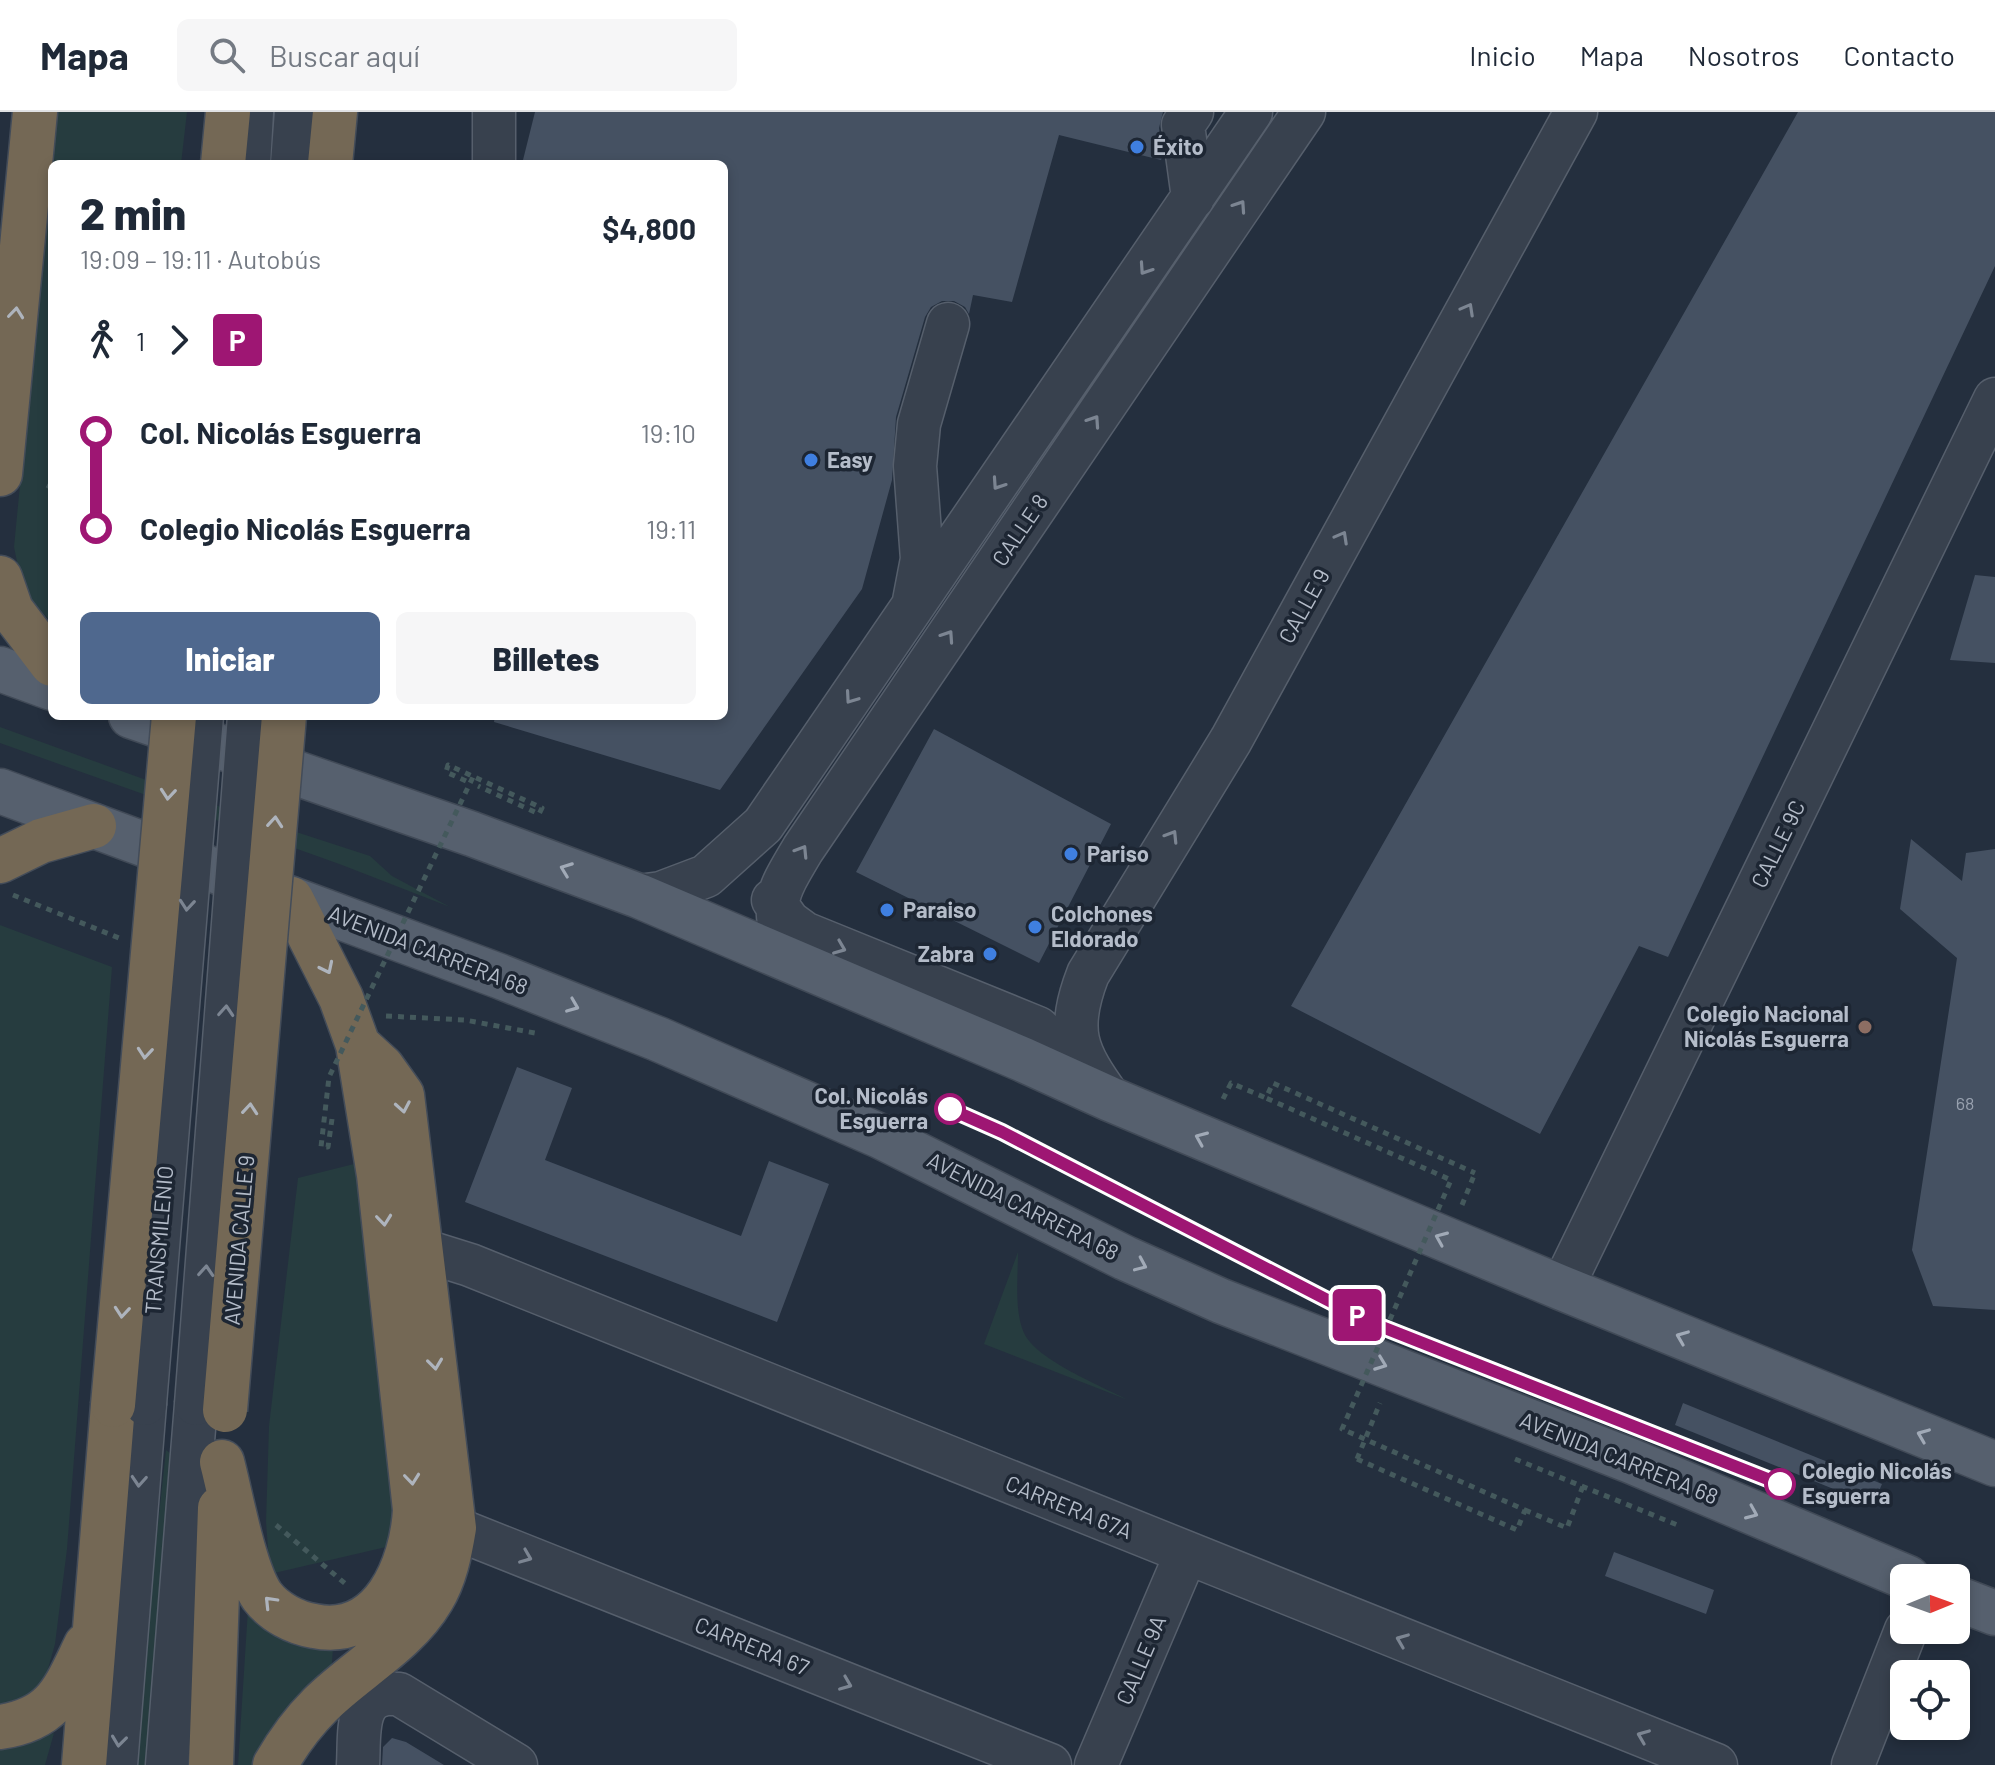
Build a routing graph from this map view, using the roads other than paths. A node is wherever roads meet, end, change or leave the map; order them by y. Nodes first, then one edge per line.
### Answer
1 (35, 112) edge
2 (494, 112) edge
3 (1192, 112) edge
4 (1251, 112) edge
5 (1304, 112) edge
6 (1576, 112) edge
7 (494, 160) edge
8 (1193, 198) junction
9 (948, 324) dead end
10 (1995, 399) edge
11 (0, 474) edge
12 (0, 578) edge
13 (911, 611) junction
14 (48, 659) edge
15 (0, 669) edge
16 (48, 687) edge
17 (143, 720) edge
18 (174, 720) edge
19 (202, 720) edge
20 (249, 720) edge
21 (284, 720) edge
22 (0, 791) edge
23 (763, 825) junction
24 (94, 826) junction
25 (0, 861) edge
26 (639, 896) junction
27 (291, 899) junction
28 (776, 905) junction
29 (791, 960) junction
30 (358, 1045) junction
31 (1024, 1060) junction
32 (1110, 1099) junction
33 (422, 1250) junction
34 (1562, 1288) junction
35 (129, 1404) junction
36 (210, 1407) junction
37 (222, 1462) junction
38 (1995, 1464) edge
39 (454, 1528) junction
40 (1186, 1554) junction
41 (1890, 1570) edge
42 (1970, 1603) edge
43 (1995, 1613) edge
44 (97, 1621) junction
45 (1901, 1644) edge
46 (0, 1727) edge
47 (66, 1765) edge
48 (84, 1765) edge
49 (116, 1765) edge
50 (167, 1765) edge
51 (211, 1765) edge
52 (275, 1765) edge
53 (358, 1765) edge
54 (516, 1765) edge
55 (1050, 1765) edge
56 (1096, 1765) edge
57 (1716, 1765) edge
58 (1853, 1765) edge

11 -> 1 highway
2 - 7 street
3 - 8 street
4 - 8 street, CALLE 8
28 -> 5 street, CALLE 8
32 -> 6 street, CALLE 9
8 -> 13 street, CALLE 8
9 - 13 street
10 - 34 street, CALLE 9C
12 - 14 highway
13 -> 23 street, CALLE 8
15 - 16 main road
26 -> 17 main road
18 -> 35 highway, bridge
19 -> 35 street, TRANSMILENIO, bridge
36 -> 20 street, bridge
36 -> 21 highway, AVENIDA CALLE 9, bridge
22 - 24 main road, AVENIDA CARRERA 68
23 - 26 street, CALLE 8
23 - 28 street
24 - 25 highway
24 - 27 main road, AVENIDA CARRERA 68
26 - 29 main road
27 -> 30 highway
27 -> 41 main road, AVENIDA CARRERA 68
28 - 29 street
28 -> 31 street
29 - 31 main road
30 -> 33 highway
30 -> 37 highway
31 - 32 main road
34 -> 32 main road
33 -> 39 highway
33 - 40 street, CARRERA 67A
38 -> 34 main road
35 - 44 highway
35 -> 49 street, TRANSMILENIO
36 - 37 highway, AVENIDA CALLE 9
36 - 50 street
37 - 51 highway, AVENIDA CALLE 9
39 - 52 highway
39 -> 55 street, CARRERA 67
40 - 56 street, CALLE 9A
57 -> 40 street, CARRERA 67A
42 - 43 main road
44 - 46 highway
44 - 47 highway
44 - 48 highway
45 - 58 street
53 - 54 street

